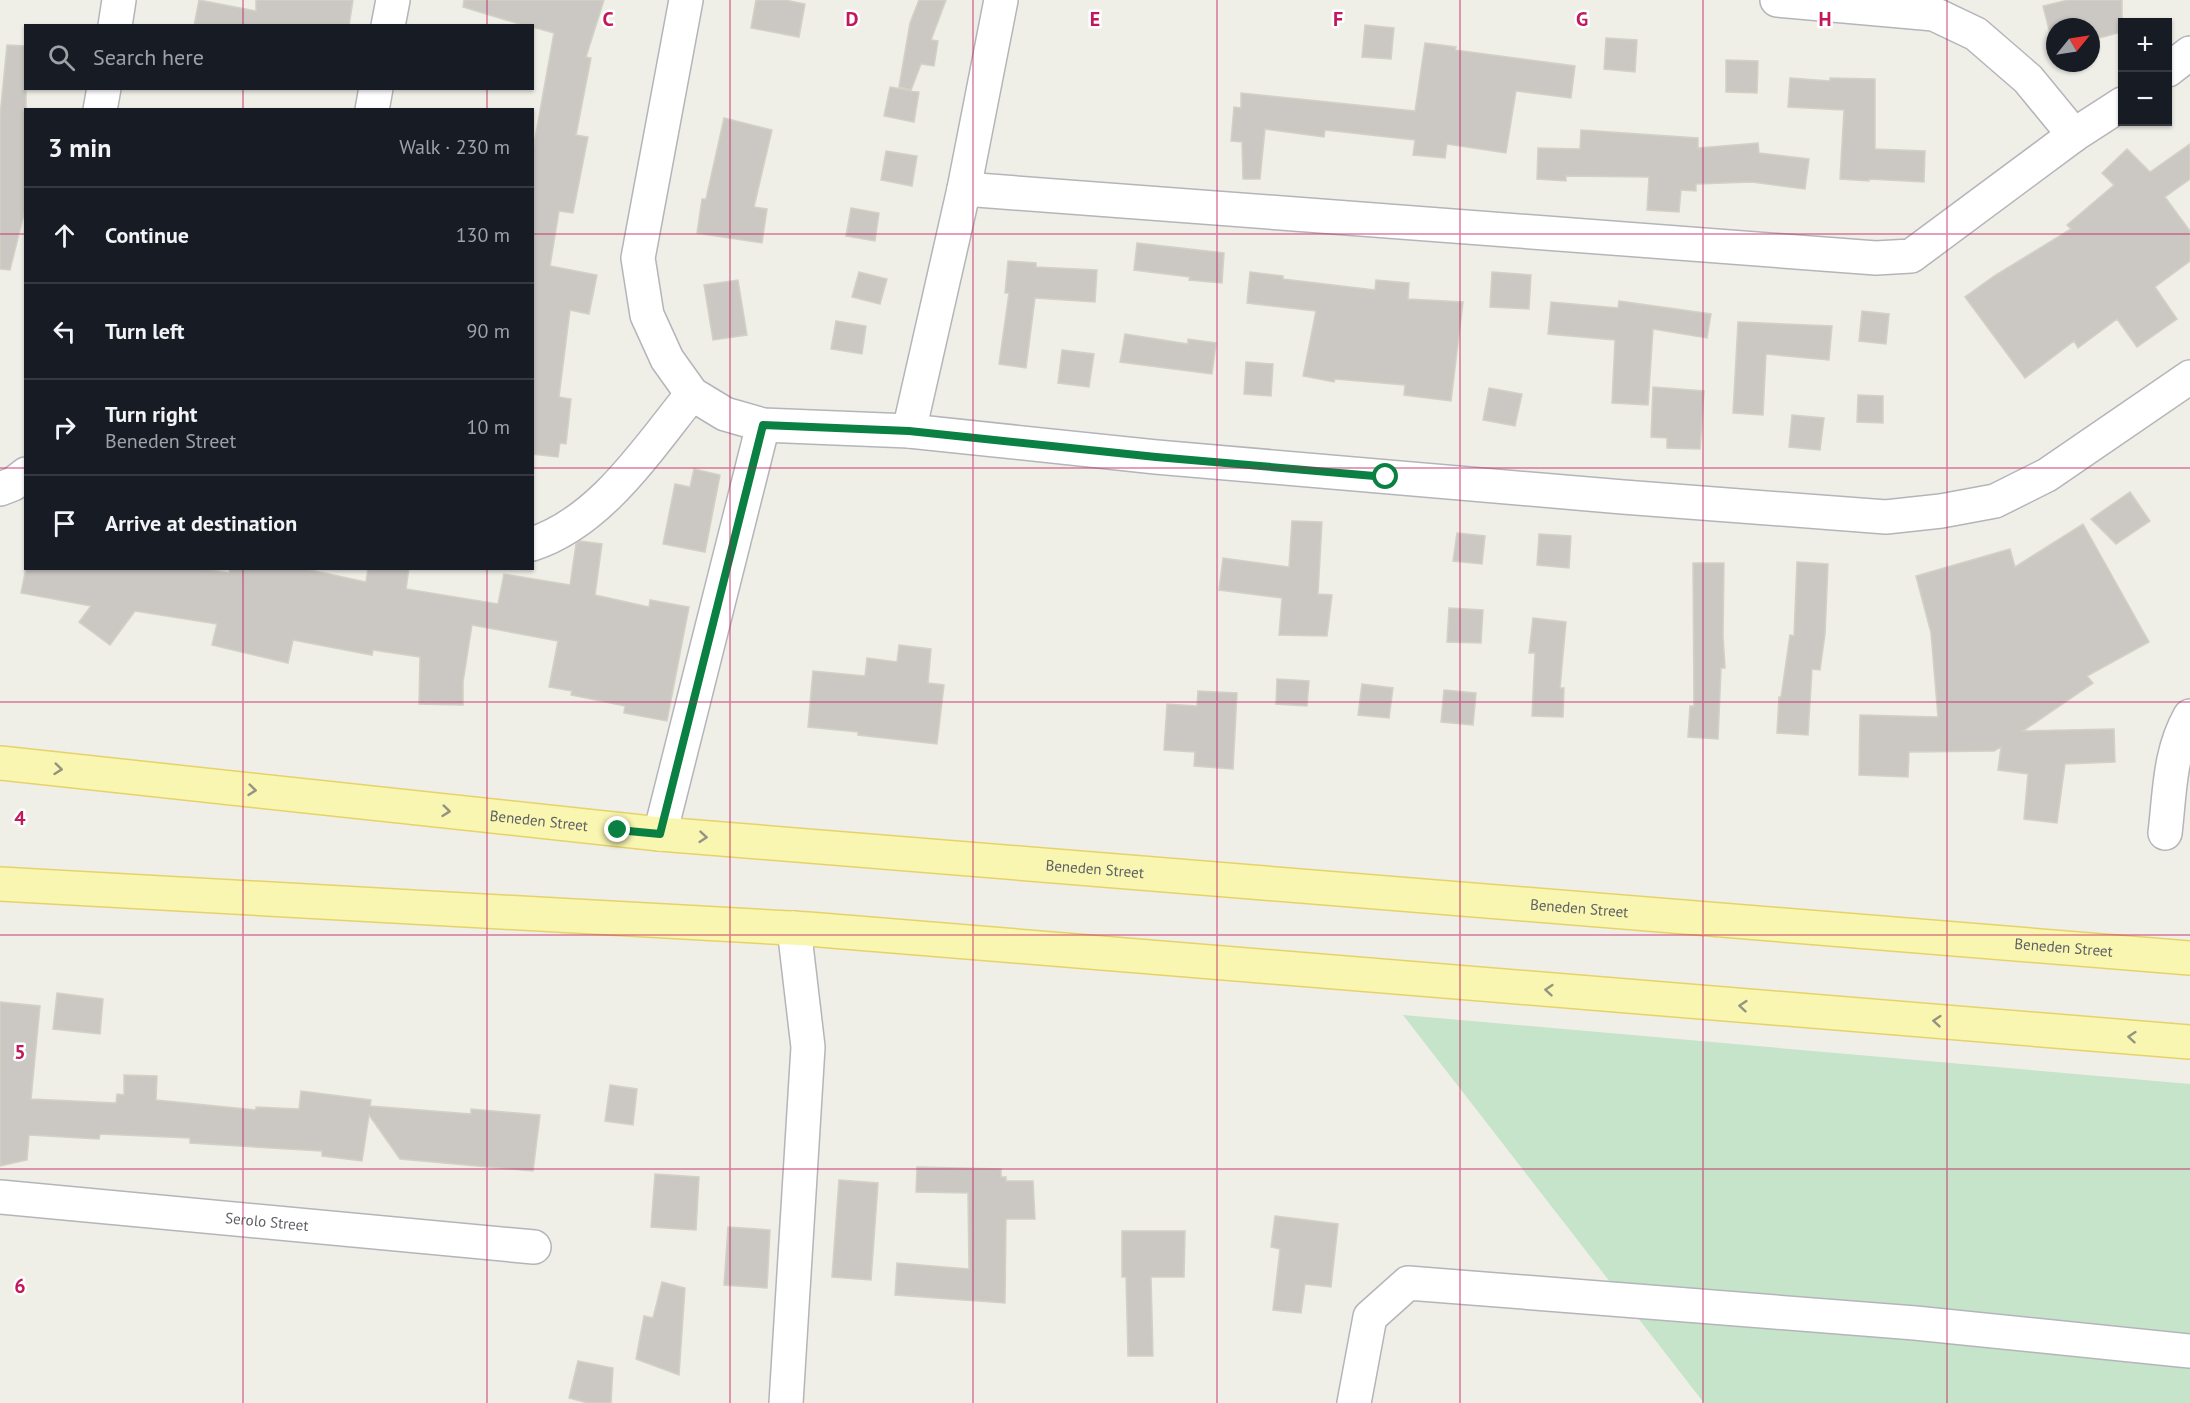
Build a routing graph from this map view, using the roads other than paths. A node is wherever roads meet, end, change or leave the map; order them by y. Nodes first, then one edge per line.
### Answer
1 (119, 0) edge
2 (393, 0) edge
3 (686, 0) edge
4 (1002, 0) edge
5 (1777, 0) edge
6 (115, 24) edge
7 (388, 24) edge
8 (2190, 53) edge
9 (2172, 67) edge
10 (104, 90) edge
11 (376, 90) edge
12 (2118, 107) edge
13 (100, 108) edge
14 (372, 108) edge
15 (2074, 135) junction
16 (964, 189) junction
17 (2190, 377) edge
18 (692, 394) junction
19 (763, 425) junction
20 (909, 431) junction
21 (24, 476) edge
22 (0, 489) edge
23 (534, 543) edge
24 (2190, 716) edge
25 (0, 763) edge
26 (2165, 833) dead end
27 (660, 834) junction
28 (0, 884) edge
29 (794, 928) junction
30 (2190, 958) edge
31 (2190, 1042) edge
32 (0, 1197) edge
33 (534, 1247) dead end
34 (2190, 1351) edge
35 (786, 1403) edge
36 (1354, 1403) edge

1 - 6 street
2 - 7 street
3 - 18 street
4 - 16 street
5 - 15 street
8 - 9 street
10 - 13 street
11 - 14 street
12 - 15 street
15 - 16 street
16 - 20 street
17 - 20 street
18 - 19 street
18 - 23 street
19 - 20 street
19 - 27 street
21 - 22 street
24 - 26 street
25 -> 27 main road, Beneden Street
27 -> 30 main road, Beneden Street
28 - 29 main road
31 -> 29 main road
29 - 35 street
32 - 33 street, Serolo Street
34 - 36 street

